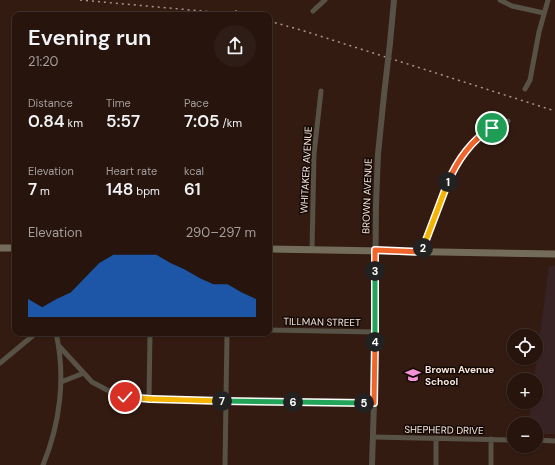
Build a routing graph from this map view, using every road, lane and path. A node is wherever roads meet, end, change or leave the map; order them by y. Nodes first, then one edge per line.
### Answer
1 (325, 0) edge
2 (394, 0) edge
3 (500, 0) edge
4 (548, 0) edge
5 (313, 11) dead end
6 (544, 13) junction
7 (525, 90) dead end
8 (321, 91) dead end
9 (508, 121) dead end
10 (0, 248) edge
11 (12, 248) edge
12 (272, 249) edge
13 (312, 250) junction
14 (375, 250) junction
15 (422, 252) junction
16 (555, 254) edge
17 (272, 330) edge
18 (375, 332) junction
19 (32, 336) edge
20 (57, 336) edge
21 (150, 336) edge
22 (227, 336) edge
23 (59, 346) junction
24 (0, 362) edge
25 (84, 373) junction
26 (61, 382) junction
27 (149, 399) junction
28 (226, 401) junction
29 (374, 403) junction
30 (373, 437) junction
31 (436, 438) junction
32 (491, 439) junction
33 (507, 440) edge
34 (543, 440) edge
35 (555, 441) edge
36 (43, 465) edge
37 (224, 465) edge
38 (372, 465) edge
39 (436, 465) edge
40 (491, 465) edge

1 - 5 street
2 - 14 street, BROWN AVENUE, bridge
3 - 6 street
4 - 6 street
6 - 7 street
8 - 13 street, WHITAKER AVENUE
9 - 15 street
10 - 11 main road
12 - 13 main road
13 - 14 main road
14 - 15 main road
14 - 18 street, BROWN AVENUE
15 - 16 main road
17 - 18 street, TILLMAN STREET
18 - 29 street, BROWN AVENUE
19 - 24 street
20 - 23 street
21 - 27 street
22 - 28 street
23 - 25 street
23 - 26 street
25 - 26 street
25 - 27 street
26 - 36 street
27 - 28 street
28 - 29 street
28 - 37 street
29 - 30 street, BROWN AVENUE
30 - 31 street, SHEPHERD DRIVE
30 - 38 street, BROWN AVENUE
31 - 32 street, SHEPHERD DRIVE
31 - 39 street
32 - 33 street, SHEPHERD DRIVE
32 - 40 street
34 - 35 street

